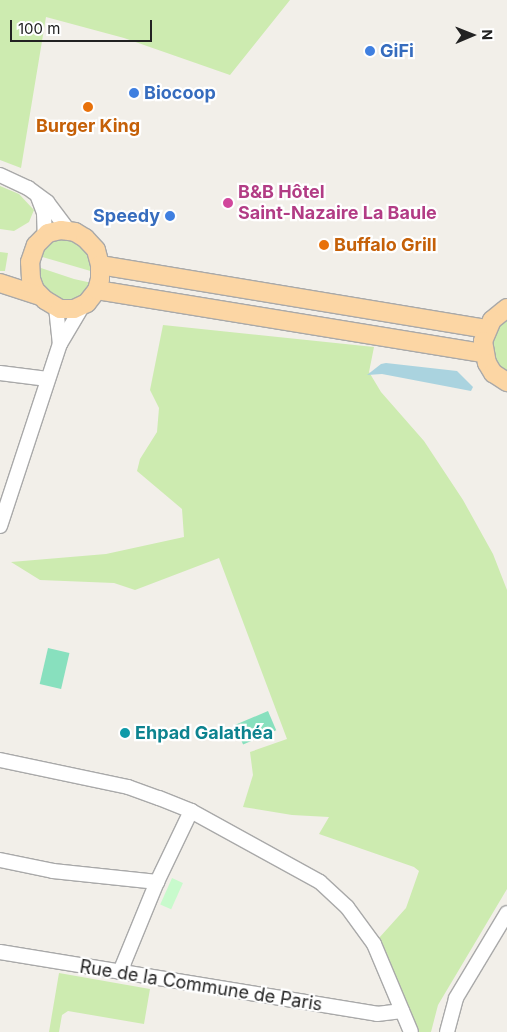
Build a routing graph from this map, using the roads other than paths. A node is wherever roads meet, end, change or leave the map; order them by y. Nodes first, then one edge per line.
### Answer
1 (0, 175) edge
2 (37, 194) junction
3 (69, 231) junction
4 (44, 236) junction
5 (100, 265) junction
6 (30, 273) junction
7 (0, 277) edge
8 (0, 283) edge
9 (97, 290) junction
10 (40, 296) junction
11 (56, 307) junction
12 (82, 307) junction
13 (507, 308) edge
14 (486, 329) junction
15 (60, 344) junction
16 (483, 353) junction
17 (0, 373) edge
18 (48, 379) junction
19 (507, 382) edge
20 (0, 526) edge
21 (0, 760) edge
22 (191, 811) junction
23 (0, 860) edge
24 (157, 882) junction
25 (507, 913) edge
26 (0, 952) edge
27 (120, 972) junction
28 (402, 1012) junction
29 (411, 1032) edge
30 (447, 1032) edge

1 - 2 street
2 - 3 street
2 - 4 street
3 - 4 main road
3 - 5 main road
4 - 6 main road
5 - 9 main road
5 - 14 main road
6 - 7 main road
6 - 10 main road
8 - 10 main road
9 - 12 main road
9 - 16 main road
10 - 11 main road
11 - 12 main road
11 - 15 street
12 - 15 street
13 - 14 main road
14 - 16 main road
15 - 18 street
16 - 19 main road
17 - 18 street
18 - 20 street
21 - 22 street
22 - 24 street
22 - 28 street
23 - 24 street
24 - 27 street
25 - 30 street
26 - 27 street, Rue de la Commune de Paris
27 - 28 street, Rue de la Commune de Paris
28 - 29 street

